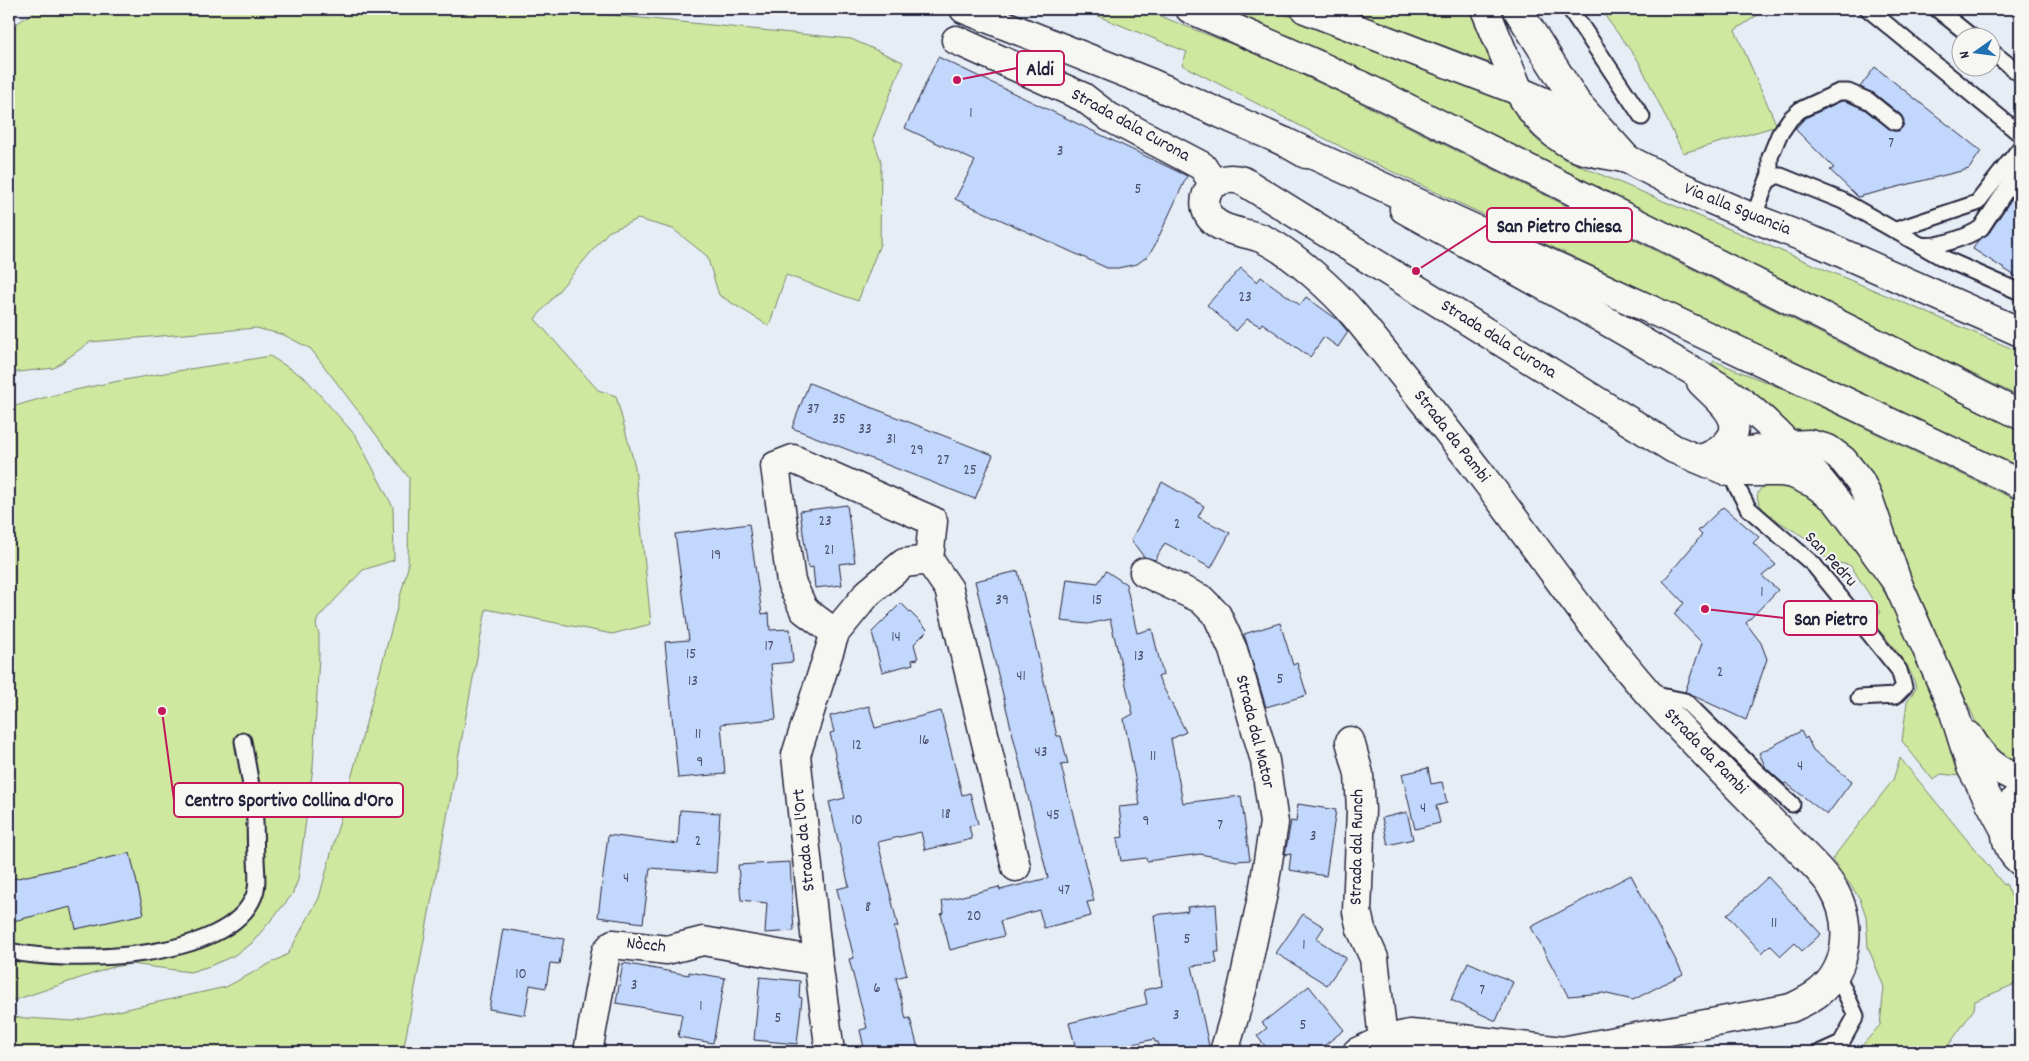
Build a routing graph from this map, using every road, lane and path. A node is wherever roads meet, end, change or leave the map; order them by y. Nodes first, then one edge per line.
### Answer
1 (964, 9) edge
2 (1190, 9) edge
3 (1305, 9) edge
4 (1485, 9) edge
5 (1517, 9) edge
6 (1570, 9) edge
7 (1868, 9) edge
8 (1937, 9) edge
9 (1961, 28) edge
10 (956, 40) dead end
11 (2002, 60) edge
12 (2020, 74) edge
13 (1519, 91) junction
14 (1642, 117) dead end
15 (1895, 122) dead end
16 (2020, 134) edge
17 (1285, 142) junction
18 (2020, 148) edge
19 (1627, 159) junction
20 (2020, 169) edge
21 (1768, 181) junction
22 (1214, 184) junction
23 (1753, 218) junction
24 (1896, 230) junction
25 (1921, 245) junction
26 (2020, 292) edge
27 (2020, 332) edge
28 (1688, 368) junction
29 (2020, 415) edge
30 (1788, 445) junction
31 (1697, 457) junction
32 (1729, 472) junction
33 (2020, 484) edge
34 (1838, 502) junction
35 (929, 560) junction
36 (1144, 572) dead end
37 (1898, 584) junction
38 (834, 633) junction
39 (1649, 694) junction
40 (1859, 698) dead end
41 (1952, 706) junction
42 (243, 741) dead end
43 (1350, 741) dead end
44 (2020, 779) edge
45 (2020, 792) edge
46 (1792, 804) dead end
47 (2005, 830) junction
48 (2020, 862) edge
49 (1016, 867) dead end
50 (9, 951) edge
51 (818, 961) junction
52 (1836, 972) junction
53 (1383, 1040) junction
54 (588, 1052) edge
55 (830, 1052) edge
56 (1224, 1052) edge
57 (1357, 1052) edge
58 (1821, 1052) edge

1 - 17 main road
2 - 29 main road
3 - 13 main road
4 - 13 main road
5 - 19 main road, Via alla Sguancia
6 - 14 lane
7 - 16 lane
8 - 9 lane
10 - 22 main road, Strada dala Curona
11 - 12 lane
13 - 19 main road
15 - 21 lane
17 - 28 main road
17 - 33 main road
18 - 24 lane
19 - 23 main road, Via alla Sguancia
20 - 25 lane
21 - 23 lane
21 - 24 lane
22 - 31 main road, Strada dala Curona
22 - 39 main road, Strada da Pambi
23 - 27 main road, Via alla Sguancia
24 - 25 lane
25 - 26 lane
28 - 30 main road
28 - 31 main road
30 - 31 main road
30 - 34 main road
30 - 37 main road
31 - 32 main road, Strada dala Curona
32 - 34 main road, Strada dala Curona
32 - 40 lane, San Pedru
34 - 37 main road
35 - 38 main road, Strada da l'Ort
35 - 38 main road
35 - 49 main road
36 - 56 main road, Strada dal Mator
37 - 41 main road
38 - 51 main road, Strada da l'Ort
39 - 46 lane
39 - 52 main road, Strada da Pambi
41 - 44 main road
41 - 47 main road
42 - 50 lane
43 - 53 main road, Strada dal Runch
45 - 47 main road
47 - 48 main road
51 - 54 main road, Nòcch
51 - 55 main road, Strada da l'Ort
52 - 53 main road, Strada da Pambi
52 - 58 lane
53 - 57 main road, Strada da Pambi

